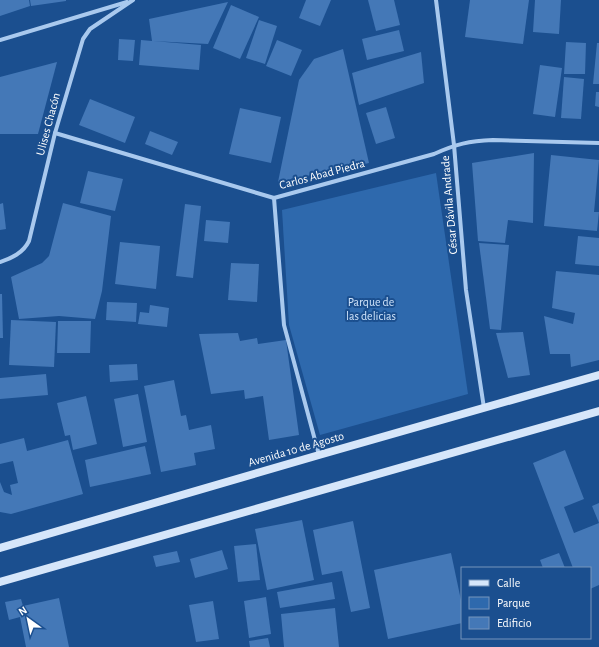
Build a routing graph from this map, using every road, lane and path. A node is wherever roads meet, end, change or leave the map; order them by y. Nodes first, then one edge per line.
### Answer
1 (133, 0) edge
2 (436, 0) edge
3 (0, 40) edge
4 (55, 133) junction
5 (599, 143) edge
6 (454, 145) junction
7 (274, 198) junction
8 (0, 262) edge
9 (599, 375) edge
10 (484, 408) junction
11 (599, 411) edge
12 (319, 455) junction
13 (0, 548) edge
14 (0, 582) edge

1 - 3 street
1 - 4 street, Ulises Chacón
2 - 6 street, César Dávila Andrade
4 - 7 street, Carlos Abad Piedra
4 - 8 street, Ulises Chacón
5 - 6 street, Carlos Abad Piedra
6 - 7 street, Carlos Abad Piedra
6 - 10 street, César Dávila Andrade
7 - 12 street
9 - 10 main road, Avenida 10 de Agosto
10 - 12 main road, Avenida 10 de Agosto
11 - 14 main road
12 - 13 main road, Avenida 10 de Agosto

